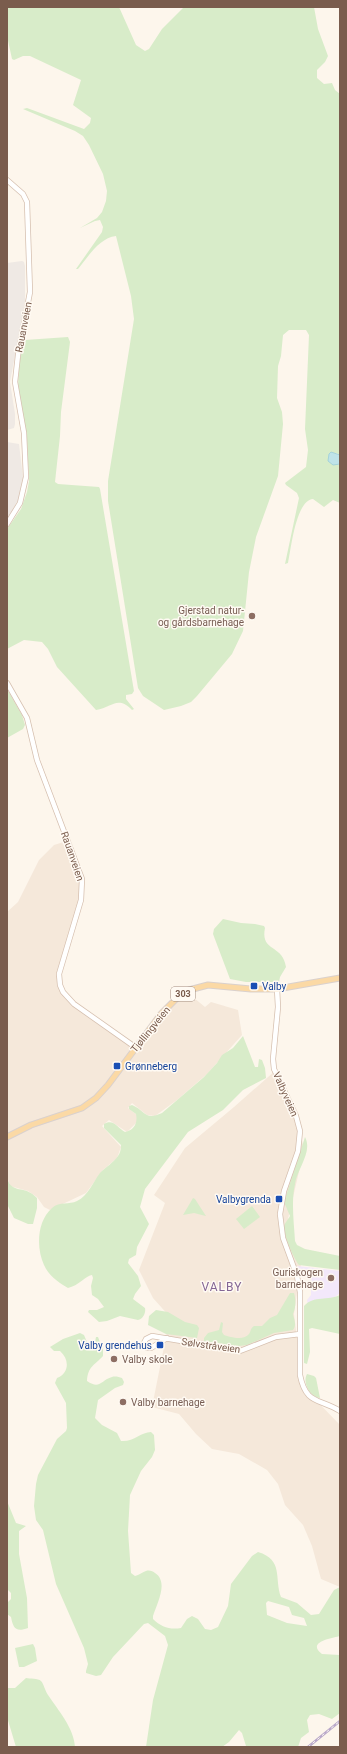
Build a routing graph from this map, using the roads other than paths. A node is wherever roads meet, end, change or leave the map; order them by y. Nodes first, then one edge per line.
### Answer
1 (7, 180) edge
2 (7, 524) edge
3 (7, 683) edge
4 (340, 978) edge
5 (277, 989) junction
6 (135, 1048) junction
7 (7, 1137) edge
8 (300, 1334) junction
9 (167, 1338) dead end
10 (340, 1411) edge

1 - 2 main road, Rauanveien
3 - 6 main road, Rauanveien
4 - 5 main road, Tjøllingveien / 303
5 - 6 main road, Tjøllingveien / 303
5 - 8 main road, Valbyveien
6 - 7 main road, Tjøllingveien / 303
8 - 9 main road, Sølvstråveien
8 - 10 main road, Valbyveien

